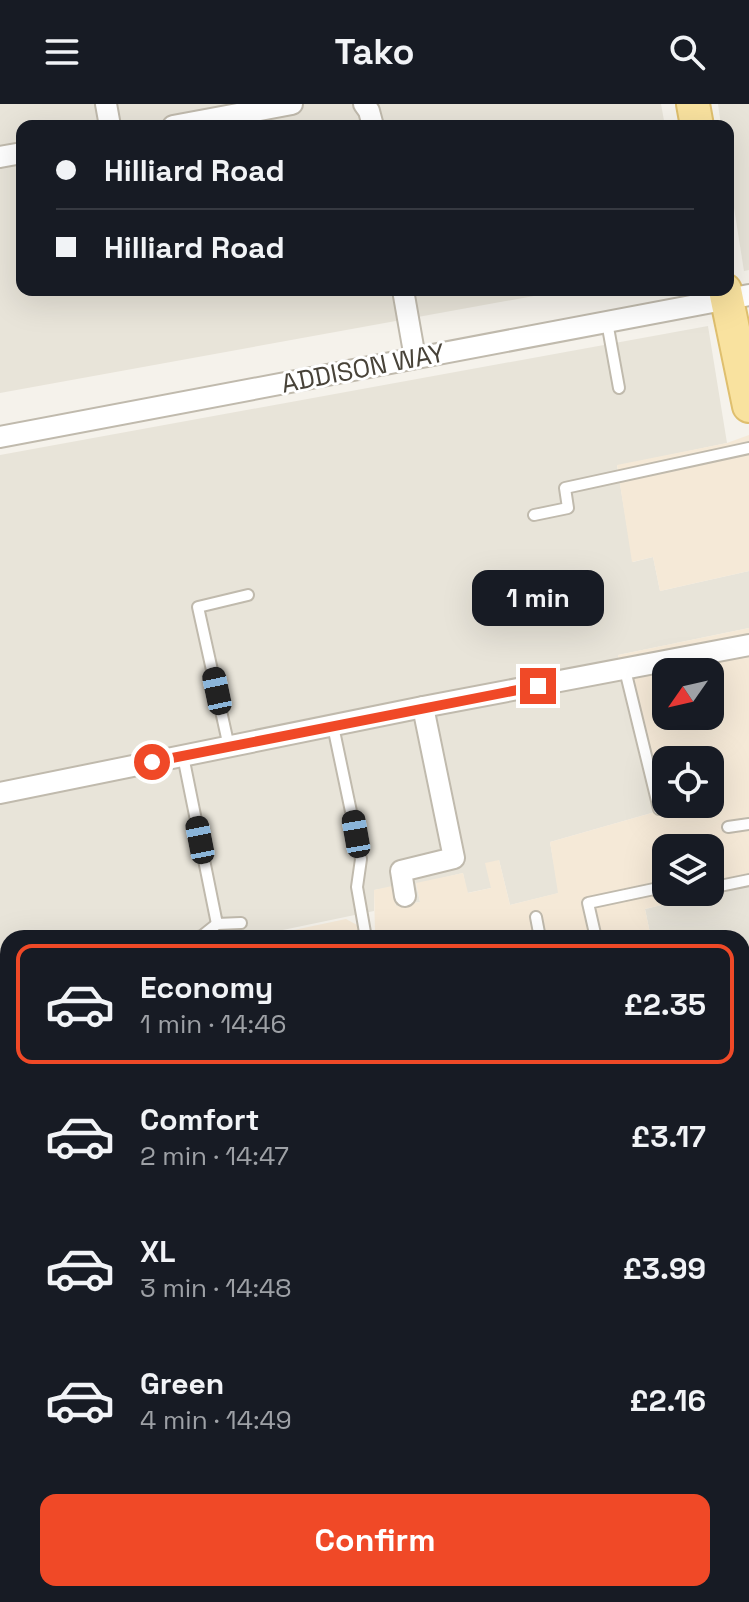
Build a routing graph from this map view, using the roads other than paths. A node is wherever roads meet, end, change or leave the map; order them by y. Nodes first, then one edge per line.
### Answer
1 (292, 104) edge
2 (205, 120) edge
3 (734, 294) edge
4 (404, 296) edge
5 (725, 296) edge
6 (607, 322) junction
7 (415, 358) junction
8 (619, 388) dead end
9 (749, 406) edge
10 (0, 437) edge
11 (749, 448) edge
12 (534, 515) dead end
13 (248, 595) dead end
14 (749, 645) edge
15 (625, 670) junction
16 (423, 707) junction
17 (333, 726) junction
18 (229, 747) junction
19 (183, 756) junction
20 (652, 780) edge
21 (0, 793) edge
22 (749, 824) edge
23 (728, 827) dead end
24 (749, 880) edge
25 (724, 885) edge
26 (652, 889) edge
27 (405, 896) dead end
28 (536, 917) dead end
29 (241, 923) dead end
30 (217, 924) junction
31 (210, 930) edge
32 (365, 930) edge
33 (538, 930) edge
34 (594, 930) edge

1 - 2 street
3 - 9 main road
4 - 7 street
5 - 6 street, ADDISON WAY
6 - 7 street, ADDISON WAY
6 - 8 lane
7 - 10 street, ADDISON WAY
11 - 12 lane
13 - 18 lane
14 - 15 street
15 - 16 street
15 - 20 lane
16 - 17 street
16 - 27 street
17 - 18 street
17 - 32 lane
18 - 19 street
19 - 21 street
19 - 30 lane
22 - 23 lane
24 - 25 lane
26 - 34 lane
28 - 33 lane
29 - 30 lane
30 - 31 lane

